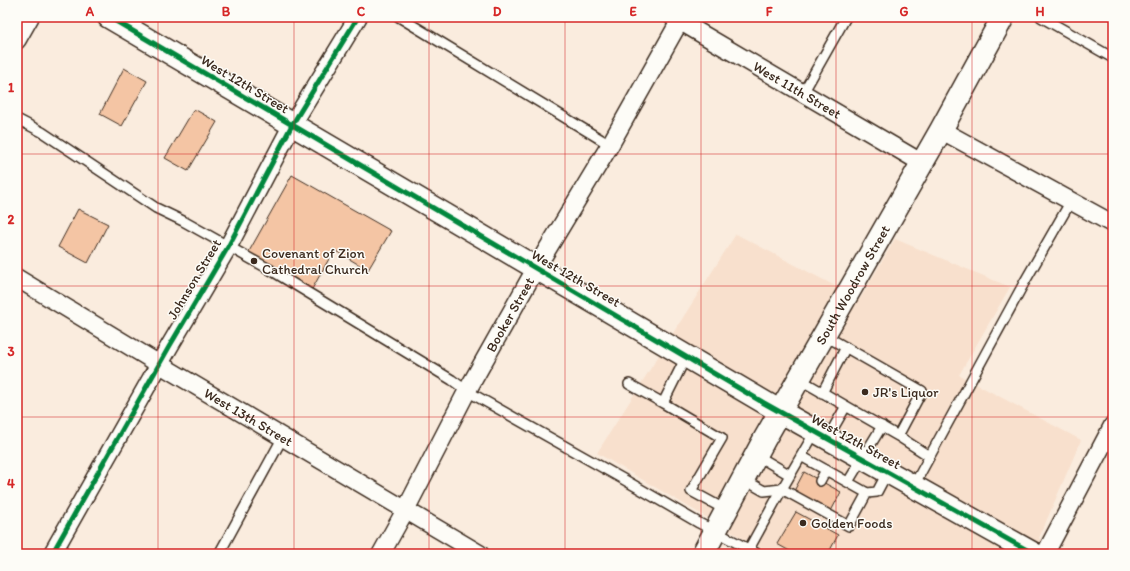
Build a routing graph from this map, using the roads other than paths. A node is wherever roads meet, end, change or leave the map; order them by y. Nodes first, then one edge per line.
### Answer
1 (30, 17) edge
2 (109, 17) edge
3 (358, 17) edge
4 (399, 17) edge
5 (846, 17) edge
6 (1003, 17) edge
7 (1040, 17) edge
8 (678, 18) edge
9 (17, 40) edge
10 (1113, 58) edge
11 (803, 93) junction
12 (17, 119) edge
13 (292, 125) junction
14 (941, 130) junction
15 (610, 145) junction
16 (922, 163) junction
17 (1071, 201) junction
18 (1113, 224) edge
19 (228, 247) junction
20 (536, 268) junction
21 (17, 278) edge
22 (824, 335) junction
23 (846, 347) junction
24 (686, 357) junction
25 (159, 364) junction
26 (799, 379) junction
27 (629, 384) dead end
28 (467, 391) junction
29 (822, 393) junction
30 (663, 403) junction
31 (846, 406) junction
32 (781, 412) junction
33 (1113, 425) edge
34 (882, 426) junction
35 (821, 435) junction
36 (898, 436) junction
37 (283, 437) junction
38 (756, 455) junction
39 (801, 456) junction
40 (929, 456) junction
41 (863, 459) junction
42 (826, 470) junction
43 (887, 473) junction
44 (790, 475) junction
45 (743, 478) junction
46 (820, 481) dead end
47 (848, 482) junction
48 (913, 487) junction
49 (782, 489) junction
50 (867, 493) junction
51 (406, 509) junction
52 (726, 510) junction
53 (715, 532) junction
54 (749, 549) junction
55 (52, 554) edge
56 (219, 554) edge
57 (381, 554) edge
58 (480, 554) edge
59 (703, 554) edge
60 (758, 554) edge
61 (1034, 554) edge
62 (1045, 554) edge

1 - 9 street
2 - 13 main road, West 12th Street
3 - 13 street, Johnson Street
4 - 15 lane
5 - 11 lane
6 - 14 main road, South Woodrow Street
7 - 10 lane
8 - 11 street, West 11th Street
8 - 15 street, Booker Street
11 - 16 street, West 11th Street
12 - 19 lane
13 - 19 street, Johnson Street
13 - 20 main road, West 12th Street
14 - 16 main road, South Woodrow Street
14 - 17 street
15 - 20 street, Booker Street
16 - 22 main road, South Woodrow Street
17 - 18 street
17 - 40 lane
19 - 25 street, Johnson Street
19 - 28 lane
20 - 24 main road, West 12th Street
20 - 28 street, Booker Street
21 - 25 street, West 13th Street
22 - 23 lane
22 - 26 main road, South Woodrow Street
23 - 29 lane
23 - 36 lane
24 - 30 lane
24 - 32 main road, West 12th Street
25 - 37 street, West 13th Street
25 - 55 street, Johnson Street
26 - 29 lane
26 - 32 main road, South Woodrow Street
27 - 30 lane
28 - 51 street, Booker Street
28 - 53 lane
29 - 31 lane
30 - 52 lane
31 - 34 lane
31 - 35 lane
32 - 35 main road, West 12th Street
32 - 38 main road, South Woodrow Street
33 - 62 street
34 - 36 lane
34 - 41 lane
35 - 39 lane
35 - 41 main road, West 12th Street
36 - 40 lane
37 - 51 street, West 13th Street
37 - 56 lane
38 - 44 lane
38 - 45 main road, South Woodrow Street
39 - 42 lane
39 - 44 lane
40 - 48 lane
41 - 43 main road, West 12th Street
41 - 47 lane
42 - 46 lane
42 - 47 lane
43 - 48 main road, West 12th Street
43 - 50 lane
44 - 49 lane
45 - 49 lane
45 - 52 main road, South Woodrow Street
47 - 50 lane
48 - 61 main road, West 12th Street
49 - 50 lane
49 - 54 lane
51 - 57 street, Booker Street
51 - 58 street, West 13th Street
52 - 53 main road, South Woodrow Street
53 - 54 lane
53 - 59 main road, South Woodrow Street
54 - 60 lane

